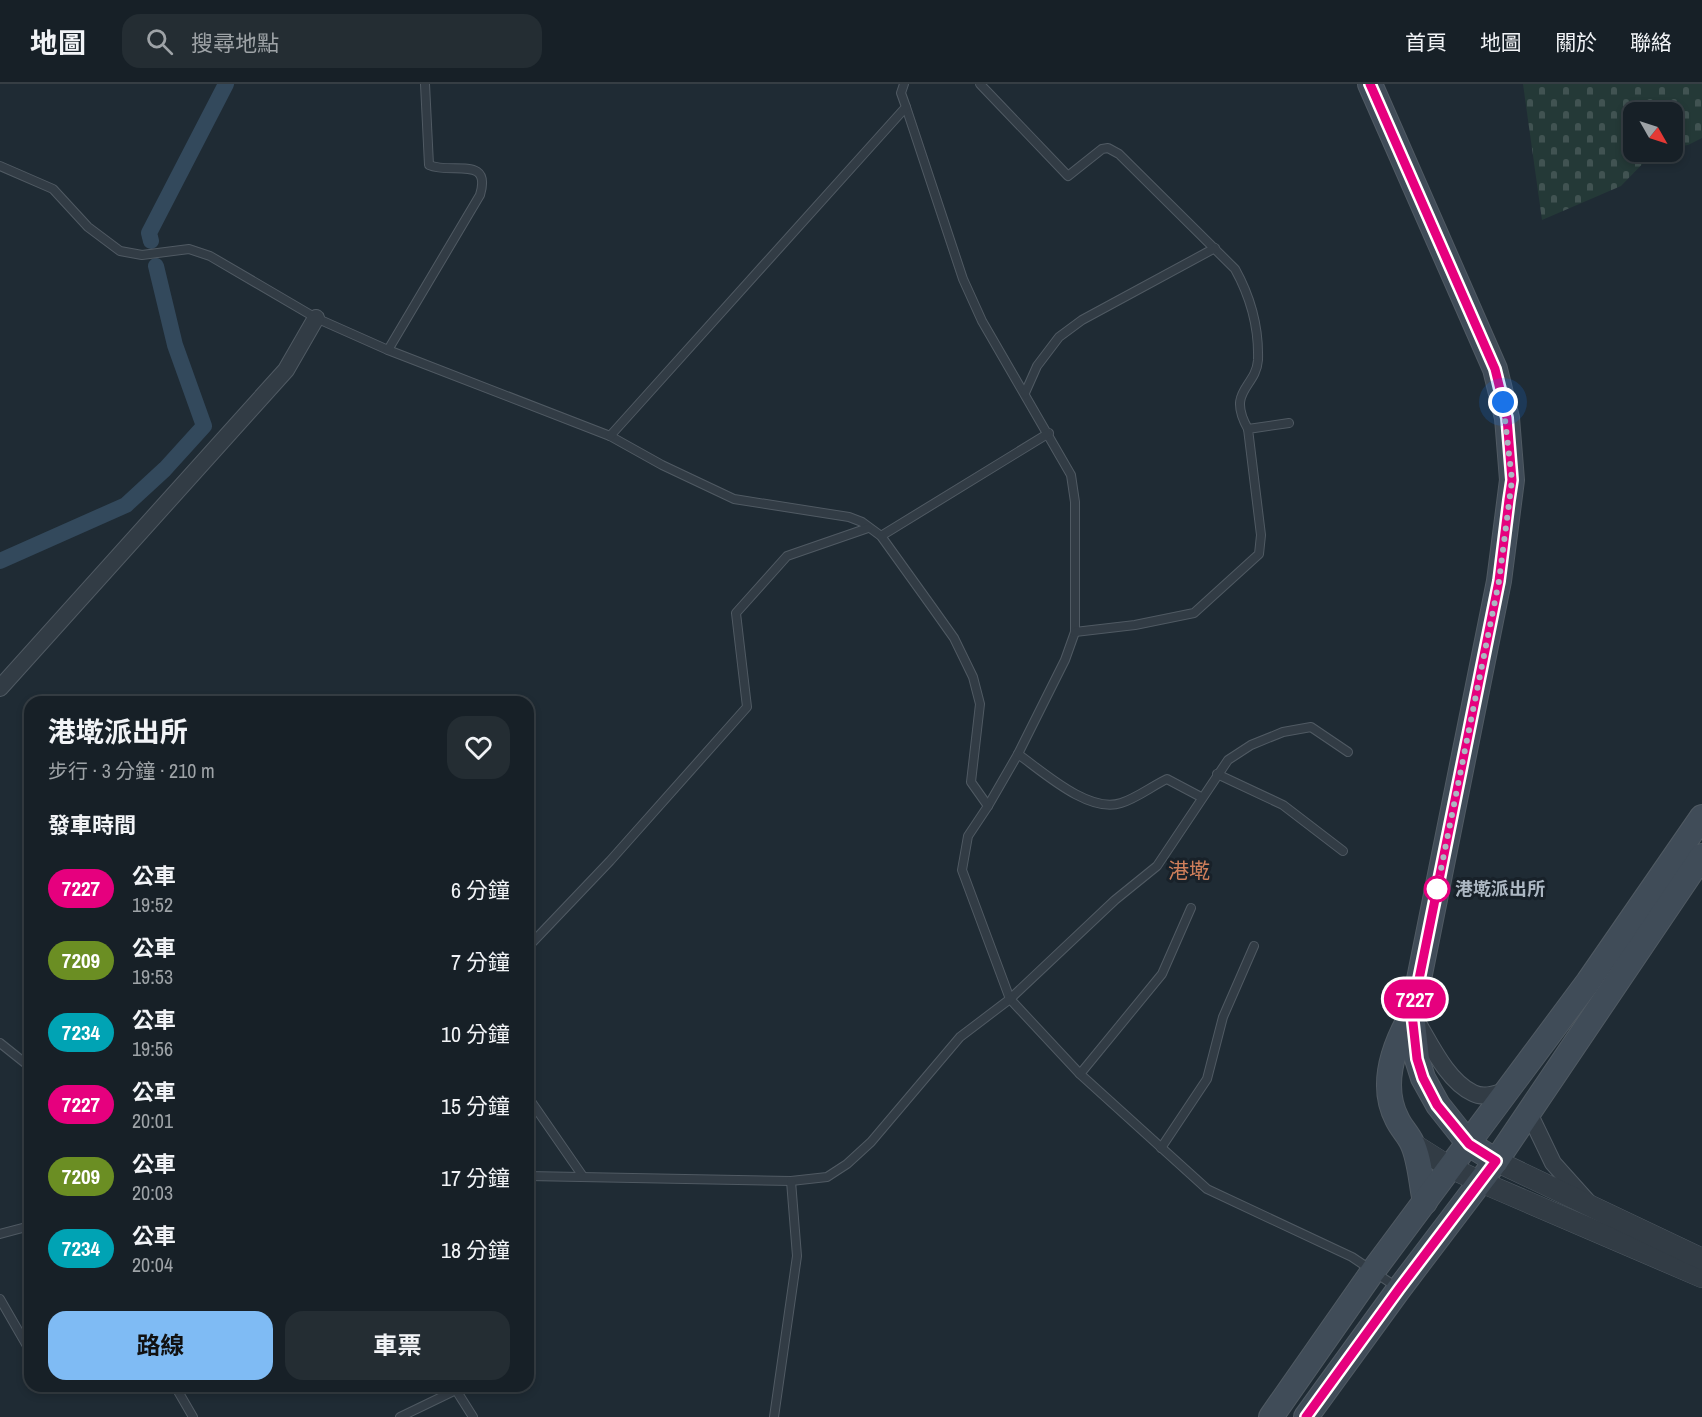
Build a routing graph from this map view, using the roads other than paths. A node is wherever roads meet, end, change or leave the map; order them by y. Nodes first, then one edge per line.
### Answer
1 (425, 84) edge
2 (904, 84) edge
3 (980, 84) edge
4 (1370, 84) edge
5 (906, 107) junction
6 (0, 166) edge
7 (1215, 248) junction
8 (316, 318) junction
9 (388, 350) junction
10 (1025, 393) junction
11 (1289, 423) dead end
12 (1248, 429) junction
13 (1049, 433) junction
14 (610, 436) junction
15 (868, 528) junction
16 (881, 536) junction
17 (1074, 632) junction
18 (0, 688) edge
19 (1348, 752) dead end
20 (1018, 754) junction
21 (1217, 774) junction
22 (1201, 797) junction
23 (987, 806) junction
24 (1702, 817) edge
25 (1343, 851) dead end
26 (1702, 856) edge
27 (1191, 908) dead end
28 (534, 941) edge
29 (1254, 946) dead end
30 (1010, 999) junction
31 (1412, 1014) junction
32 (0, 1043) edge
33 (24, 1062) edge
34 (1080, 1074) junction
35 (1509, 1090) junction
36 (534, 1106) edge
37 (1528, 1113) junction
38 (1413, 1144) junction
39 (1469, 1144) junction
40 (1161, 1148) junction
41 (1496, 1161) junction
42 (1451, 1168) junction
43 (582, 1175) junction
44 (534, 1176) edge
45 (791, 1181) junction
46 (1481, 1182) junction
47 (1425, 1202) junction
48 (1592, 1208) junction
49 (24, 1228) edge
50 (0, 1234) edge
51 (1702, 1259) edge
52 (1373, 1271) junction
53 (1702, 1277) edge
54 (1399, 1289) junction
55 (0, 1299) edge
56 (24, 1341) edge
57 (178, 1392) edge
58 (452, 1392) edge
59 (457, 1392) edge
60 (193, 1417) edge
61 (399, 1417) edge
62 (473, 1417) edge
63 (774, 1417) edge
64 (1271, 1417) edge
65 (1306, 1417) edge

1 - 9 lane
2 - 5 lane
3 - 7 lane
4 - 31 main road
5 - 10 lane
5 - 14 lane
6 - 8 lane
7 - 10 lane
7 - 12 lane
8 - 9 lane
8 - 18 street
9 - 14 lane
10 - 13 lane
11 - 12 lane
12 - 17 lane
13 - 16 lane
13 - 17 lane
14 - 15 lane
15 - 16 lane
15 - 28 lane
16 - 23 lane
17 - 20 lane
19 - 21 lane
20 - 22 lane
20 - 23 lane
21 - 22 lane
21 - 25 lane
22 - 30 lane
23 - 30 lane
24 - 35 main road
26 - 37 main road
27 - 34 lane
29 - 40 lane
30 - 34 lane
30 - 45 lane
31 - 35 street
31 - 38 main road
31 - 39 main road
32 - 33 lane
34 - 40 lane
35 - 39 main road
36 - 43 lane
37 - 41 main road
37 - 48 street
38 - 42 street
38 - 47 main road
39 - 41 main road
39 - 42 main road
40 - 52 lane
41 - 46 main road
41 - 48 street
42 - 46 street
42 - 47 main road
43 - 44 lane
43 - 45 lane
45 - 63 lane
46 - 53 street
46 - 54 main road
47 - 52 main road
48 - 51 street
49 - 50 lane
52 - 54 lane
52 - 64 main road
54 - 65 main road
55 - 56 lane
57 - 60 lane
58 - 61 lane
59 - 62 lane

